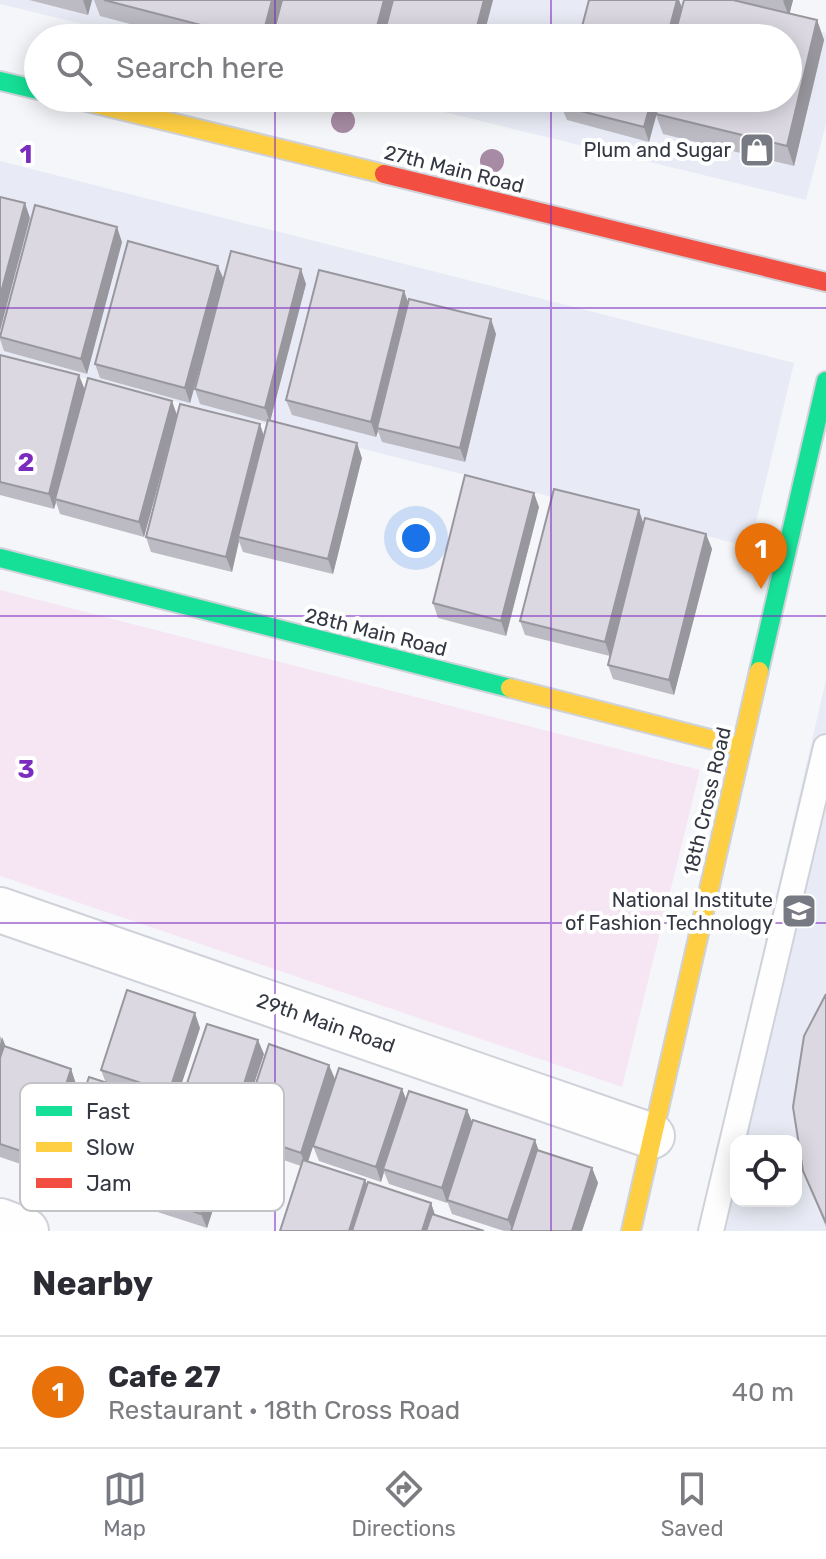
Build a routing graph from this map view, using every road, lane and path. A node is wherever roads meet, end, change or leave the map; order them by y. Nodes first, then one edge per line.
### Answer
1 (0, 81) edge
2 (24, 87) edge
3 (128, 112) edge
4 (826, 282) edge
5 (826, 381) edge
6 (0, 558) edge
7 (741, 747) junction
8 (826, 747) edge
9 (0, 910) edge
10 (652, 1136) junction
11 (0, 1221) edge
12 (26, 1231) edge
13 (631, 1231) edge
14 (711, 1231) edge

1 - 2 street
3 - 4 street, 27th Main Road
5 - 7 street, 18th Cross Road
6 - 7 street, 28th Main Road
7 - 10 street, 18th Cross Road
8 - 14 lane
9 - 10 street, 29th Main Road
10 - 13 street, 18th Cross Road
11 - 12 street

